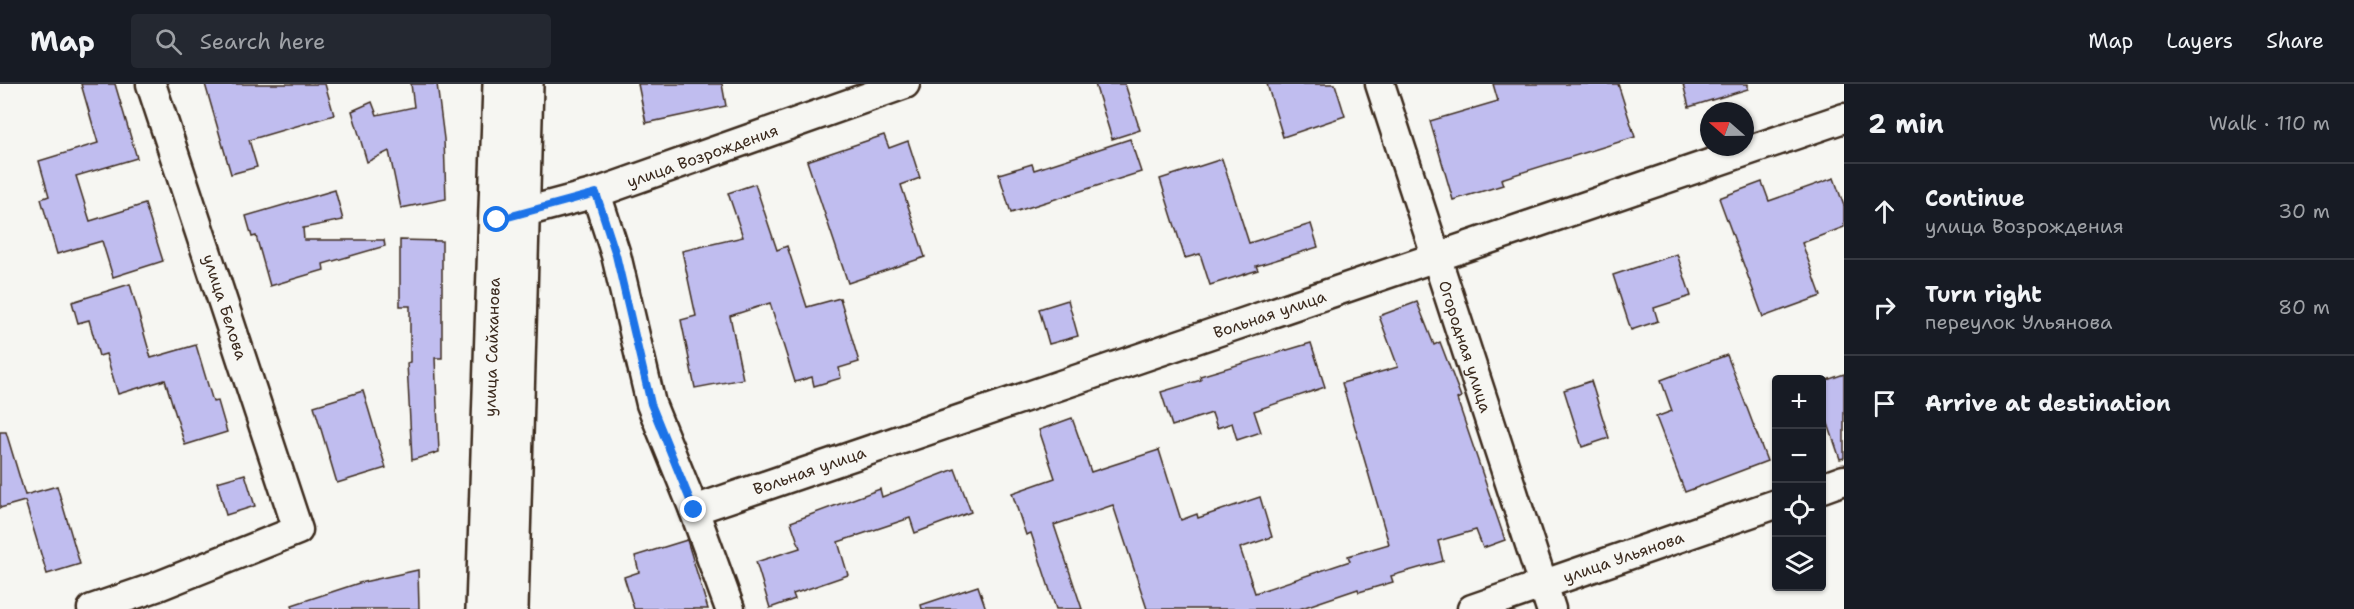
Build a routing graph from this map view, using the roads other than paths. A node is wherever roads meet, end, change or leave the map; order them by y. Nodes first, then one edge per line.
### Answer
1 (151, 84) edge
2 (500, 84) edge
3 (526, 84) edge
4 (905, 84) edge
5 (1380, 84) edge
6 (1844, 118) edge
7 (596, 193) junction
8 (509, 216) junction
9 (1438, 259) junction
10 (1844, 480) edge
11 (1826, 486) edge
12 (1772, 506) edge
13 (694, 510) junction
14 (160, 598) edge
15 (1547, 598) edge
16 (92, 609) edge
17 (483, 609) edge
18 (511, 609) edge
19 (730, 609) edge
20 (1472, 609) edge

1 - 14 street, улица Белова
2 - 8 main road, улица Сайханова
3 - 8 main road, улица Сайханова
4 - 7 street, улица Возрождения
5 - 9 street, Огородная улица
6 - 9 street, Вольная улица
7 - 8 street, улица Возрождения
7 - 13 street
8 - 17 main road, улица Сайханова
8 - 18 main road, улица Сайханова
9 - 13 street, Вольная улица
9 - 15 street, Огородная улица
10 - 11 street
12 - 15 street, улица Ульянова
13 - 19 street
14 - 16 street
15 - 20 street, улица Ульянова

